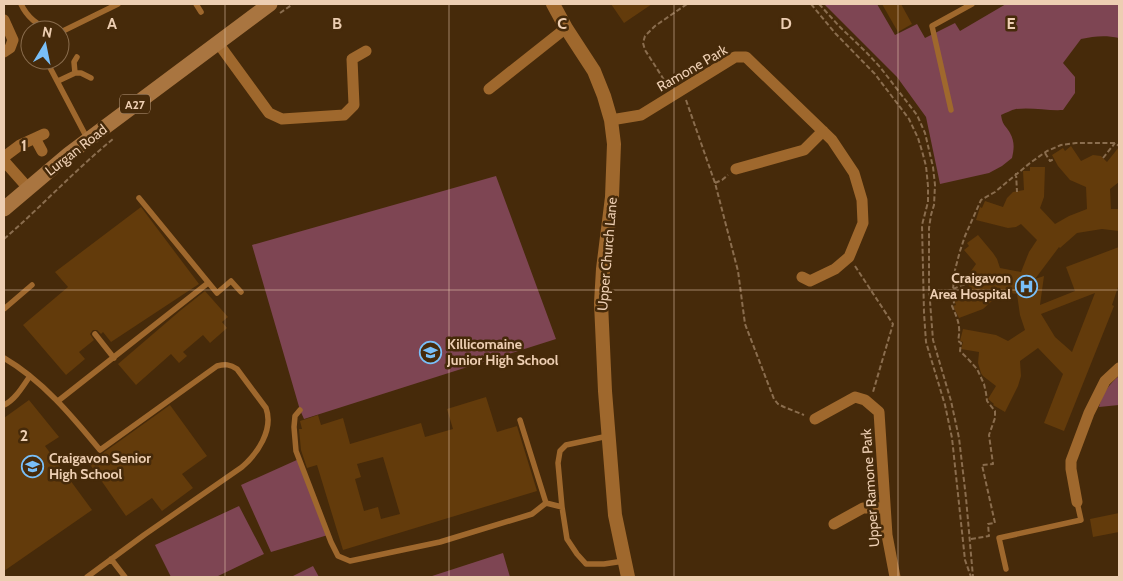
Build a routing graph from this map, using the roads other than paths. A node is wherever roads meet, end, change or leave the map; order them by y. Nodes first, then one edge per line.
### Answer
1 (21, 4) edge
2 (118, 4) edge
3 (196, 4) edge
4 (554, 4) edge
5 (972, 4) edge
6 (275, 9) edge
7 (201, 12) dead end
8 (4, 20) edge
9 (32, 20) edge
10 (70, 28) edge
11 (566, 28) junction
12 (218, 43) junction
13 (366, 51) dead end
14 (4, 52) edge
15 (77, 57) dead end
16 (52, 70) edge
17 (75, 73) junction
18 (91, 78) dead end
19 (58, 81) junction
20 (489, 89) dead end
21 (951, 110) dead end
22 (611, 120) junction
23 (823, 131) junction
24 (88, 140) junction
25 (42, 151) dead end
26 (4, 157) edge
27 (4, 161) edge
28 (736, 169) road end
29 (28, 188) junction
30 (139, 198) dead end
31 (4, 209) edge
32 (802, 277) dead end
33 (208, 283) junction
34 (32, 285) dead end
35 (241, 292) dead end
36 (4, 309) edge
37 (95, 334) dead end
38 (4, 358) edge
39 (114, 358) junction
40 (1119, 368) edge
41 (30, 376) junction
42 (58, 401) junction
43 (4, 405) edge
44 (300, 410) dead end
45 (815, 419) road end
46 (520, 420) dead end
47 (608, 436) junction
48 (1077, 502) joint
49 (546, 503) junction
50 (562, 507) junction
51 (885, 508) junction
52 (834, 524) dead end
53 (111, 559) junction
54 (624, 561) junction
55 (1006, 569) dead end
56 (87, 577) edge
57 (125, 577) edge
58 (628, 577) edge
59 (895, 577) edge

1 - 9 lane
2 - 10 lane
3 - 7 lane
4 - 11 street, Upper Church Lane
5 - 21 lane
6 - 12 main road, Lurgan Road / A27
8 - 14 street
11 - 20 street
11 - 22 street, Upper Church Lane
12 - 13 street
12 - 24 main road, Lurgan Road / A27
15 - 17 lane
16 - 19 lane
17 - 18 lane
17 - 19 lane
19 - 24 lane
22 - 23 street, Ramone Park
22 - 47 street, Upper Church Lane
23 - 28 street
23 - 32 street, Ramone Park
24 - 29 main road, Lurgan Road / A27
25 - 26 street
27 - 29 street
29 - 31 main road, Lurgan Road / A27
30 - 33 lane
33 - 35 lane
33 - 39 lane
34 - 36 lane
37 - 39 lane
38 - 41 lane
39 - 42 lane
40 - 48 street
41 - 42 lane
41 - 43 lane
42 - 53 lane
44 - 49 lane
45 - 51 street, Upper Ramone Park
46 - 49 lane
47 - 50 lane
47 - 54 street, Upper Church Lane
48 - 55 lane
49 - 50 lane
50 - 54 lane
51 - 52 street
51 - 59 street, Upper Ramone Park
53 - 56 lane
53 - 57 lane
54 - 58 street, Upper Church Lane

